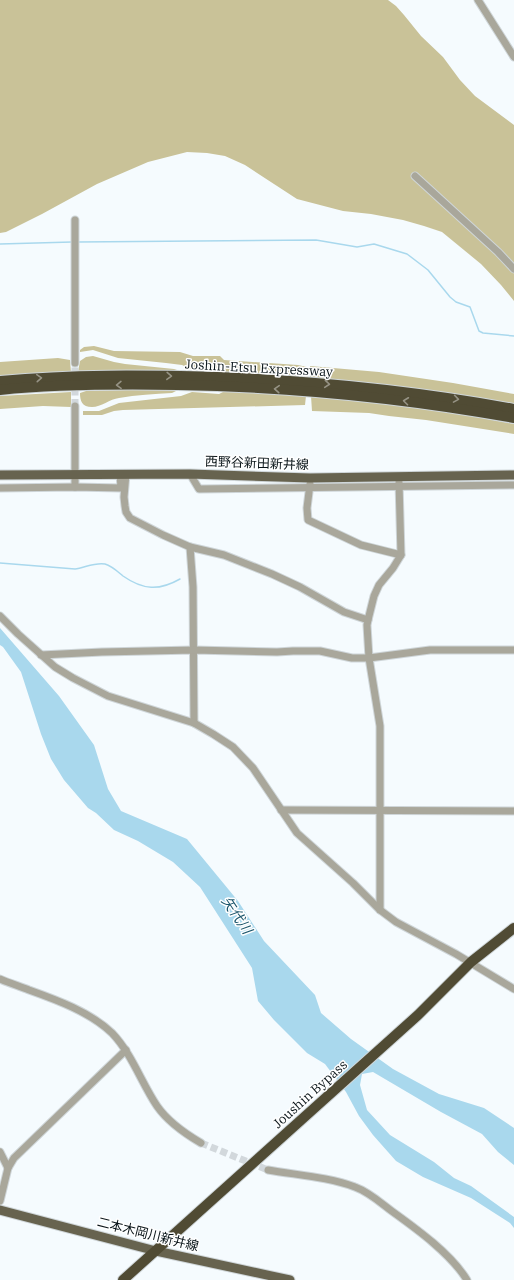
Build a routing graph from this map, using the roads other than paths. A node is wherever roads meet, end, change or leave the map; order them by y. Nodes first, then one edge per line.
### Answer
1 (478, 0) edge
2 (514, 57) edge
3 (415, 176) dead end
4 (75, 220) dead end
5 (514, 269) edge
6 (75, 363) tunnel mouth
7 (0, 381) edge
8 (0, 390) edge
9 (75, 406) tunnel mouth
10 (514, 409) edge
11 (514, 418) edge
12 (75, 474) junction
13 (123, 474) junction
14 (190, 474) junction
15 (0, 475) edge
16 (514, 475) edge
17 (399, 476) junction
18 (310, 482) junction
19 (514, 485) edge
20 (399, 486) junction
21 (75, 487) junction
22 (0, 488) edge
23 (190, 547) junction
24 (401, 555) junction
25 (0, 616) edge
26 (368, 620) junction
27 (194, 650) junction
28 (514, 650) edge
29 (41, 655) junction
30 (369, 658) junction
31 (194, 723) junction
32 (281, 810) junction
33 (380, 811) junction
34 (514, 811) edge
35 (380, 910) junction
36 (514, 928) edge
37 (470, 962) junction
38 (0, 979) edge
39 (514, 989) edge
40 (126, 1050) junction
41 (201, 1143) tunnel mouth
42 (0, 1152) edge
43 (8, 1168) junction
44 (268, 1170) tunnel mouth
45 (0, 1202) edge
46 (0, 1210) edge
47 (156, 1251) junction
48 (123, 1280) edge
49 (287, 1280) edge
50 (467, 1280) edge

1 - 2 street
3 - 5 street
4 - 6 street
7 -> 10 highway, Joshin-Etsu Expressway
11 -> 8 highway, Joshin-Etsu Expressway
9 - 12 street
12 - 13 main road, 西野谷新田新井線
12 - 15 main road, 西野谷新田新井線
12 - 21 street
13 - 14 main road, 西野谷新田新井線
13 - 21 street
13 - 23 street
14 - 18 main road, 西野谷新田新井線
14 - 18 street
16 - 17 main road, 西野谷新田新井線
17 - 18 main road, 西野谷新田新井線
17 - 20 street
18 - 20 street
18 - 24 street
19 - 20 street
20 - 24 street
21 - 22 street
23 - 26 street
23 - 27 street
24 - 26 street
25 - 29 street
26 - 30 street
27 - 29 street
27 - 30 street
27 - 31 street
28 - 30 street
29 - 31 street
30 - 33 street
31 - 32 street
32 - 33 street
32 - 35 street
33 - 34 street
33 - 35 street
35 - 37 street
36 - 37 highway, Joushin Bypass
37 - 39 street
37 - 47 highway, Joushin Bypass
38 - 40 street
40 - 41 street
40 - 43 street
42 - 43 street
43 - 45 street
44 - 50 street
46 - 47 main road, 二本木岡川新井線
47 - 48 highway, Joushin Bypass
47 - 49 main road, 二本木岡川新井線

